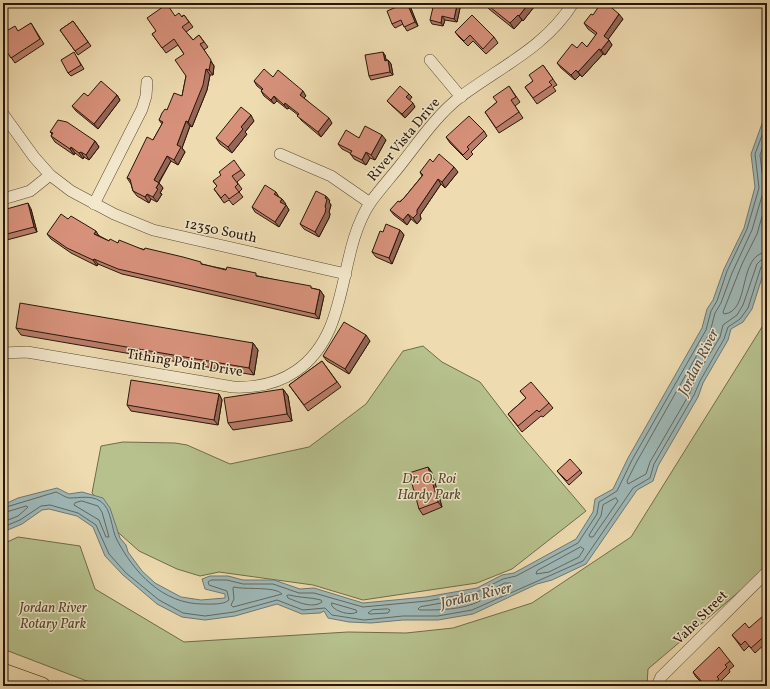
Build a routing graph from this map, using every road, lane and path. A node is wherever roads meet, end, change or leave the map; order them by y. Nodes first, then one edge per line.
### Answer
1 (573, 3) edge
2 (430, 60) dead end
3 (147, 82) dead end
4 (461, 97) junction
5 (3, 114) edge
6 (280, 154) dead end
7 (50, 175) junction
8 (3, 199) edge
9 (370, 203) junction
10 (94, 204) junction
11 (346, 274) junction
12 (3, 353) edge
13 (767, 572) edge
14 (3, 672) edge
15 (42, 686) edge
16 (657, 686) edge

1 - 4 street, River Vista Drive
2 - 4 street
3 - 10 street
4 - 9 street, River Vista Drive
5 - 7 street, 12350 South
6 - 9 street
7 - 8 street
7 - 10 street, 12350 South
9 - 11 street, River Vista Drive
10 - 11 street, 12350 South
11 - 12 street, Tithing Point Drive
13 - 16 street, Vahe Street
14 - 15 main road

